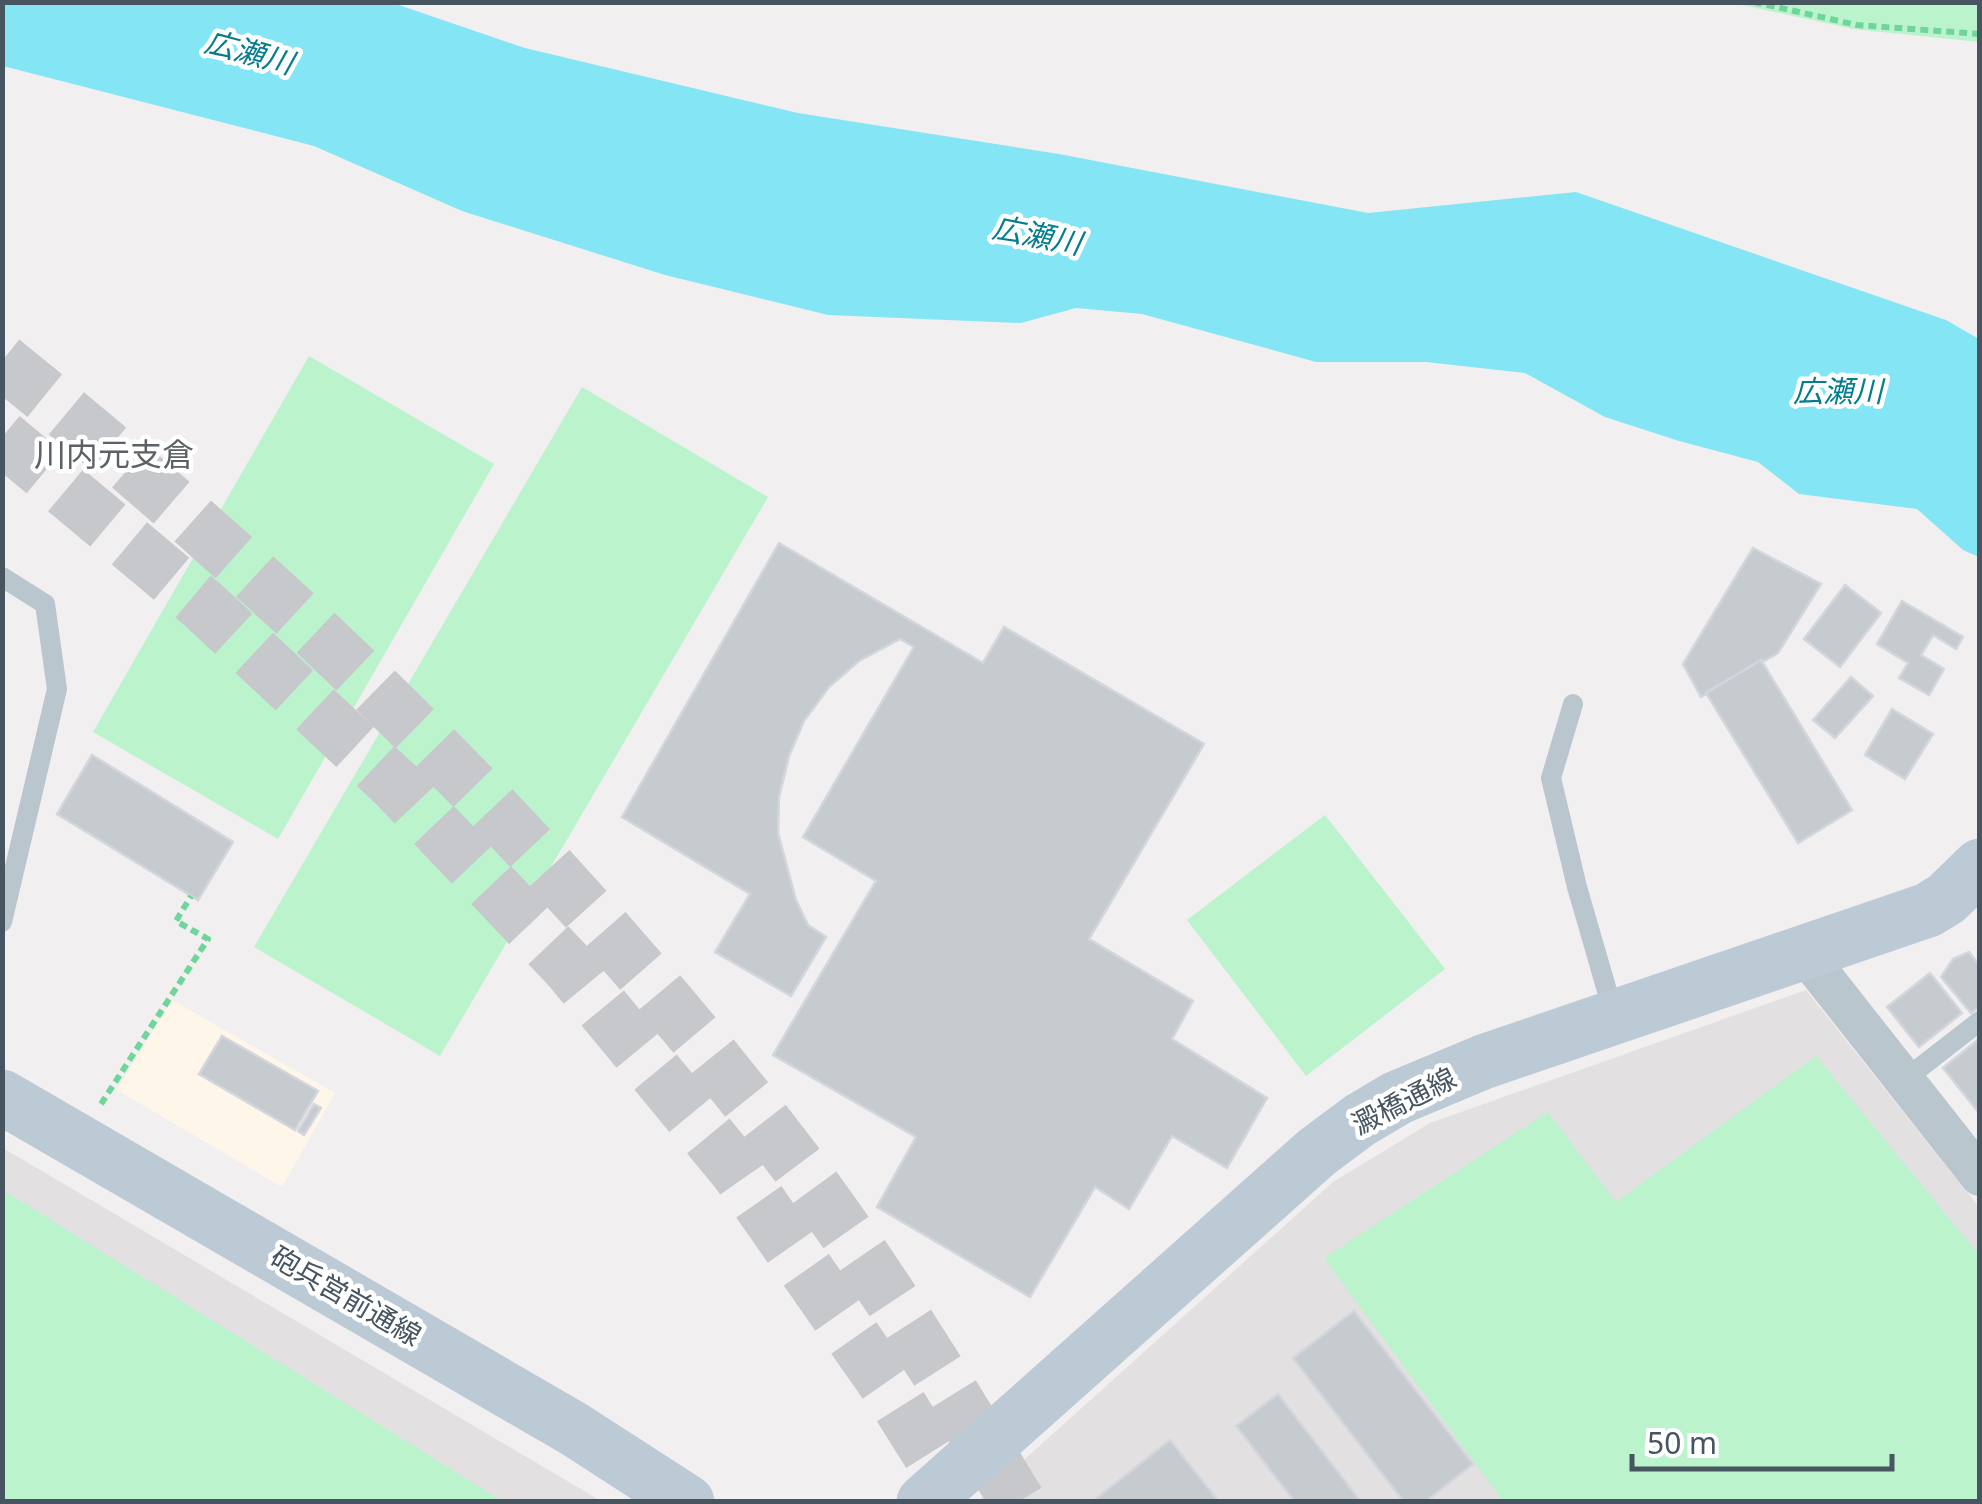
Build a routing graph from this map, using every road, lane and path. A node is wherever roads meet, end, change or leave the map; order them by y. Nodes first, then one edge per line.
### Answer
1 (1754, 2) edge
2 (1980, 34) edge
3 (2, 577) edge
4 (1574, 704) dead end
5 (1980, 866) edge
6 (191, 896) dead end
7 (2, 922) edge
8 (1805, 954) junction
9 (1615, 1017) junction
10 (1980, 1021) edge
11 (1904, 1080) junction
12 (2, 1097) edge
13 (101, 1104) dead end
14 (1980, 1176) edge
15 (687, 1502) edge
16 (924, 1502) edge

1 - 2 path
3 - 7 lane
4 - 9 lane
5 - 8 street, 澱橋通線
6 - 13 path
8 - 9 street, 澱橋通線
8 - 11 street
9 - 16 street, 澱橋通線
10 - 11 lane
11 - 14 street
12 - 15 street, 砲兵営前通線

